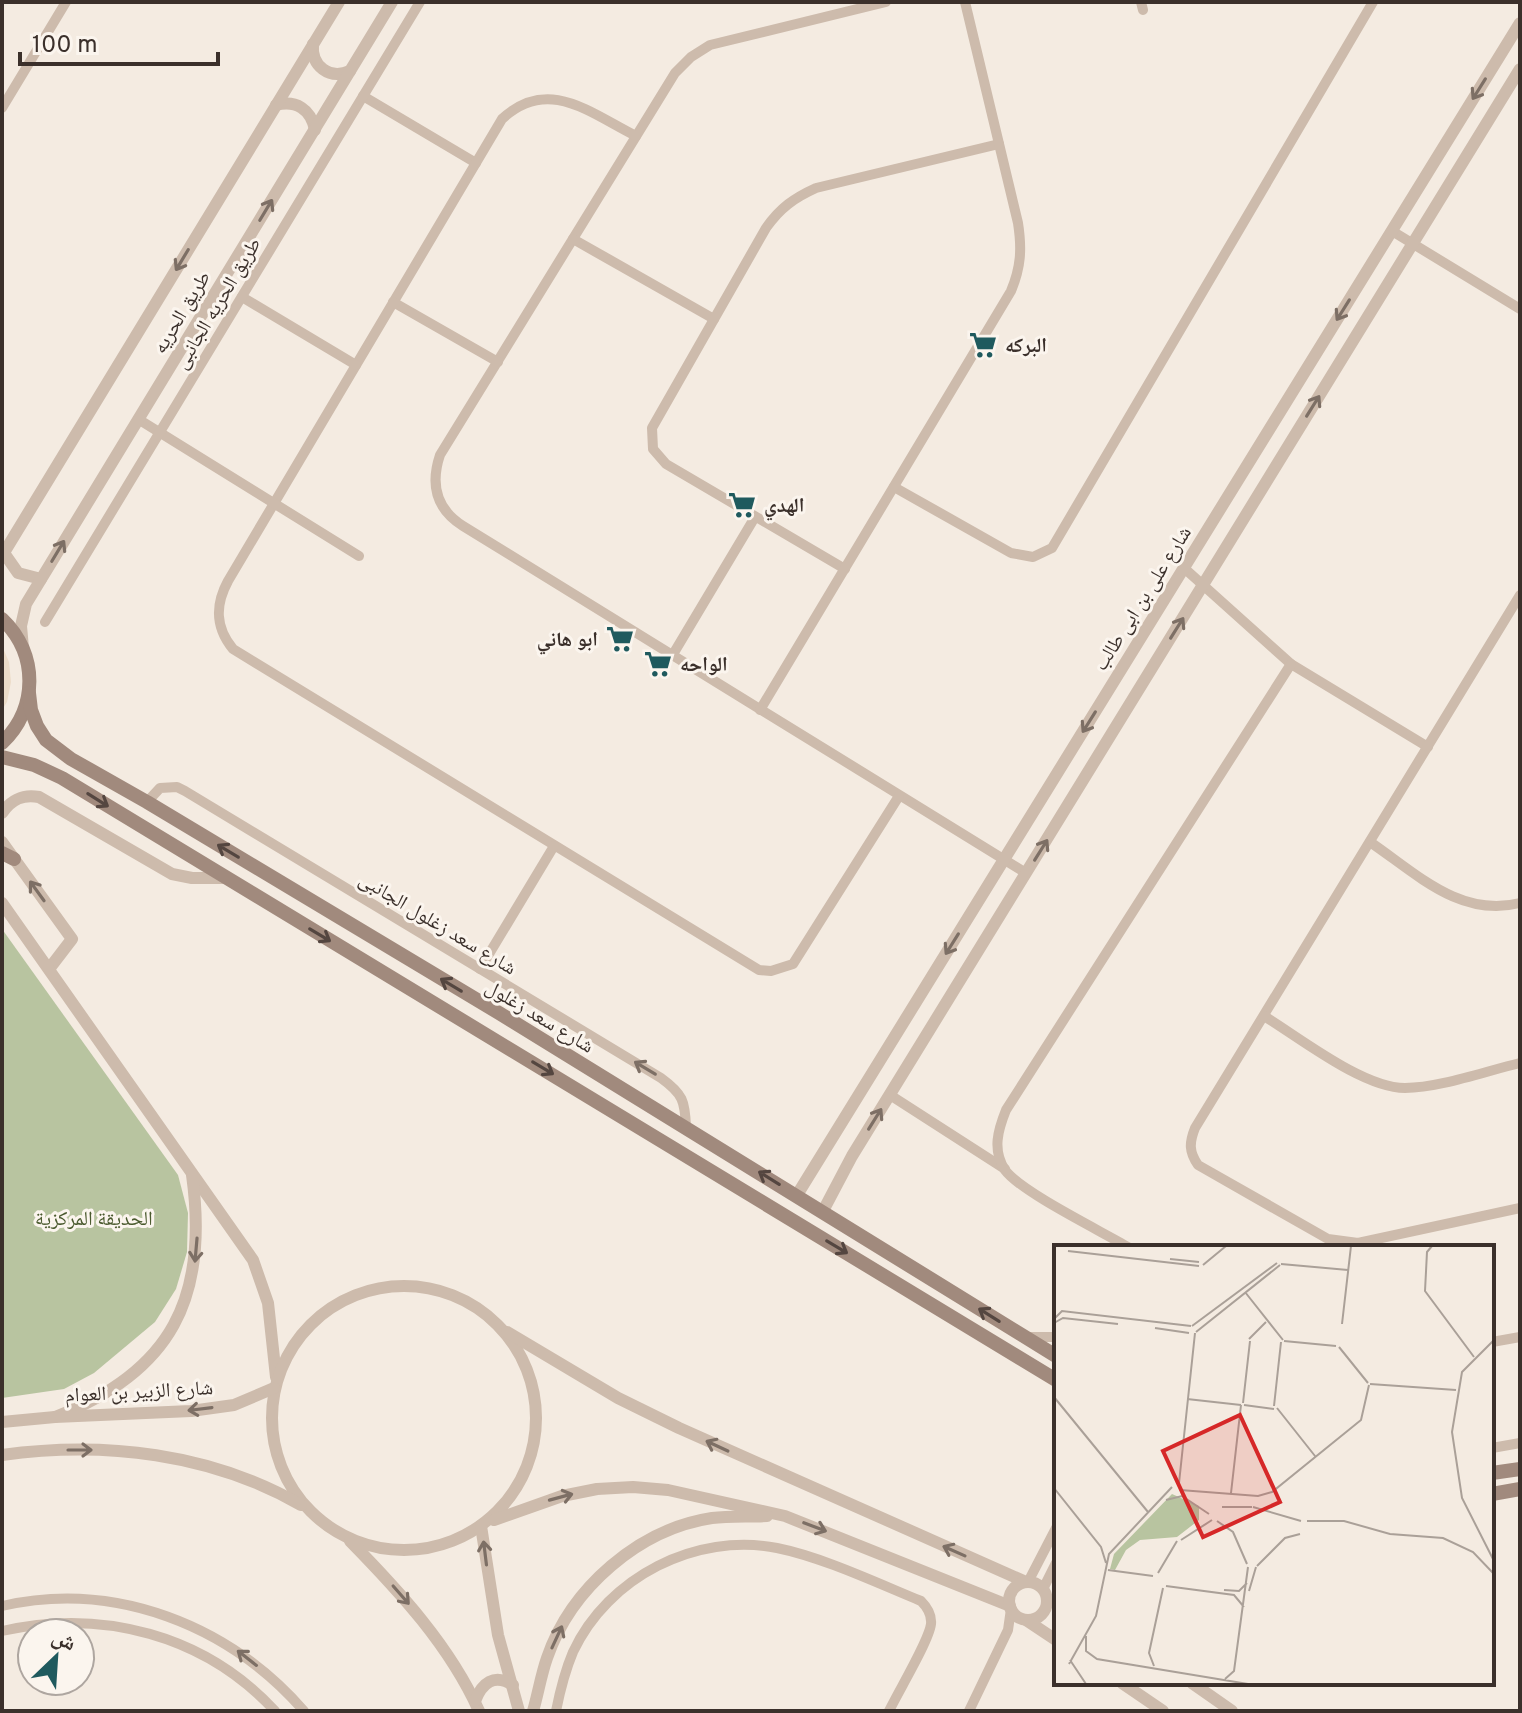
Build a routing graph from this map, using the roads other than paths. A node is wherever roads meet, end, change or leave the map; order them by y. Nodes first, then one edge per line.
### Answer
1 (66, 2) edge
2 (339, 2) edge
3 (392, 2) edge
4 (420, 2) edge
5 (886, 2) edge
6 (965, 2) edge
7 (1373, 2) edge
8 (842, 7) edge
9 (1520, 23) edge
10 (313, 44) junction
11 (1520, 69) edge
12 (350, 71) junction
13 (363, 96) junction
14 (276, 105) junction
15 (2, 108) edge
16 (315, 130) junction
17 (636, 136) junction
18 (999, 144) junction
19 (476, 163) junction
20 (1392, 231) junction
21 (573, 239) junction
22 (1413, 244) junction
23 (242, 297) junction
24 (393, 302) junction
25 (1520, 309) edge
26 (714, 319) junction
27 (498, 362) junction
28 (356, 365) junction
29 (138, 419) junction
30 (160, 432) junction
31 (894, 487) junction
32 (274, 502) junction
33 (755, 517) junction
34 (3, 554) edge
35 (359, 556) dead end
36 (1184, 568) junction
37 (845, 569) junction
38 (41, 579) junction
39 (1203, 585) junction
40 (1520, 595) edge
41 (2, 619) edge
42 (45, 622) dead end
43 (23, 648) junction
44 (672, 656) junction
45 (1291, 664) junction
46 (29, 693) junction
47 (760, 710) junction
48 (2, 743) edge
49 (1428, 747) junction
50 (2, 757) edge
51 (71, 759) junction
52 (62, 778) junction
53 (899, 796) junction
54 (147, 802) junction
55 (2, 813) edge
56 (2, 842) edge
57 (1370, 842) junction
58 (554, 846) junction
59 (8, 856) edge
60 (1004, 860) junction
61 (1026, 873) junction
62 (224, 878) junction
63 (2, 903) edge
64 (1520, 903) edge
65 (49, 969) junction
66 (480, 969) junction
67 (499, 1013) junction
68 (1264, 1016) junction
69 (486, 1033) junction
70 (1520, 1063) edge
71 (890, 1095) junction
72 (686, 1127) junction
73 (830, 1143) junction
74 (852, 1156) junction
75 (1005, 1169) junction
76 (191, 1172) junction
77 (797, 1195) junction
78 (1520, 1208) edge
79 (823, 1211) junction
80 (1125, 1245) edge
81 (502, 1329) junction
82 (1026, 1337) junction
83 (1054, 1337) edge
84 (1520, 1337) edge
85 (1494, 1342) edge
86 (1054, 1355) edge
87 (1054, 1379) edge
88 (275, 1386) junction
89 (55, 1417) junction
90 (2, 1422) edge
91 (1520, 1443) edge
92 (1494, 1448) edge
93 (2, 1455) edge
94 (1520, 1469) edge
95 (1494, 1473) edge
96 (1520, 1489) edge
97 (1494, 1494) edge
98 (307, 1509) junction
99 (785, 1516) junction
100 (484, 1524) junction
101 (1054, 1532) edge
102 (348, 1539) junction
103 (1054, 1570) edge
104 (1027, 1582) junction
105 (1048, 1593) edge
106 (117, 1603) junction
107 (2, 1606) edge
108 (1010, 1607) junction
109 (1025, 1620) junction
110 (114, 1624) junction
111 (1008, 1630) junction
112 (2, 1631) edge
113 (1054, 1639) edge
114 (513, 1685) junction
115 (1125, 1685) edge
116 (1195, 1685) edge
117 (477, 1706) edge
118 (275, 1711) edge
119 (304, 1711) edge
120 (519, 1711) edge
121 (533, 1711) edge
122 (556, 1711) edge
123 (889, 1711) edge
124 (969, 1711) edge
125 (1163, 1711) edge
126 (1232, 1711) edge

1 - 15 street
2 - 10 street, طريق الحريه
3 - 12 street, طريق الحريه
4 - 13 street, طريق الحريه الجانبى
5 - 8 street
6 - 18 street
7 - 31 street
8 - 17 street
9 -> 20 street, شارع على بن ابى طالب
10 - 12 street
10 - 14 street, طريق الحريه
11 - 22 street
12 - 16 street, طريق الحريه
13 - 19 street
13 - 23 street, طريق الحريه الجانبى
14 - 16 street
14 -> 34 street, طريق الحريه
29 -> 16 street, طريق الحريه
17 - 19 street
17 - 21 street
18 - 26 street
18 - 31 street
19 - 24 street
20 - 22 street
20 -> 36 street, شارع على بن ابى طالب
21 - 26 street
21 - 27 street
22 - 25 street
39 -> 22 street
23 - 28 street
23 - 30 street, طريق الحريه الجانبى
24 - 27 street
24 - 28 street
26 - 33 street
27 - 44 street
28 - 32 street
29 - 30 street
38 -> 29 street, طريق الحريه
30 - 32 street
30 - 42 street, طريق الحريه الجانبى
31 - 37 street
32 - 35 street
32 - 58 street
33 - 37 street
33 - 44 street
34 - 38 street
36 - 39 street
36 -> 60 street, شارع على بن ابى طالب
37 - 47 street
38 - 43 street, طريق الحريه
39 - 45 street
61 -> 39 street
40 - 49 street
41 - 43 main road
43 - 46 main road, شارع سعد زغلول
44 - 47 street
45 - 49 street
45 - 75 street
46 - 48 main road
46 - 51 main road, شارع سعد زغلول
47 - 53 street
49 - 57 street
50 - 52 main road
51 - 52 main road
51 - 54 main road, شارع سعد زغلول
52 -> 62 main road
53 - 58 street
53 - 60 street
54 - 66 street, شارع سعد زغلول الجانبى
67 -> 54 main road, شارع سعد زغلول
55 - 62 street
56 - 59 street
57 - 64 street
57 - 68 street
58 - 66 street
65 -> 59 street
60 - 61 street
60 -> 73 street, شارع على بن ابى طالب
61 - 71 street
62 -> 69 main road
63 - 65 street
65 - 76 street
72 -> 66 street, شارع سعد زغلول الجانبى
67 - 69 main road
67 - 72 main road, شارع سعد زغلول
68 - 70 street
68 - 78 street
69 -> 87 main road
74 -> 71 street
71 - 75 street
77 -> 72 main road, شارع سعد زغلول
73 - 74 street
73 - 77 street, شارع على بن ابى طالب
74 - 79 street
75 - 80 street
76 - 88 street
76 -> 89 street
77 - 79 main road, شارع سعد زغلول
82 -> 79 main road, شارع سعد زغلول
81 - 88 street
81 - 100 street
104 -> 81 street
82 - 83 street
82 - 86 main road, شارع سعد زغلول
84 - 85 street
88 -> 89 street, شارع الزبير بن العوام
88 - 98 street
89 - 90 street, شارع الزبير بن العوام
91 - 92 street
93 -> 98 street
94 - 95 main road
96 - 97 main road
98 - 102 street
100 -> 99 street
99 -> 108 street
121 -> 99 street
100 - 102 street
114 -> 100 street
101 - 104 street
102 -> 117 street
103 - 105 street
104 - 105 street
104 - 108 street
105 - 109 street
106 - 107 street
106 - 110 street
119 -> 106 street
108 - 109 street
108 - 111 street
109 - 111 street
109 - 113 street
110 - 112 street
110 - 118 street
111 - 124 street
114 - 117 street
114 - 120 street
115 - 125 street
116 - 126 street
122 - 123 street

